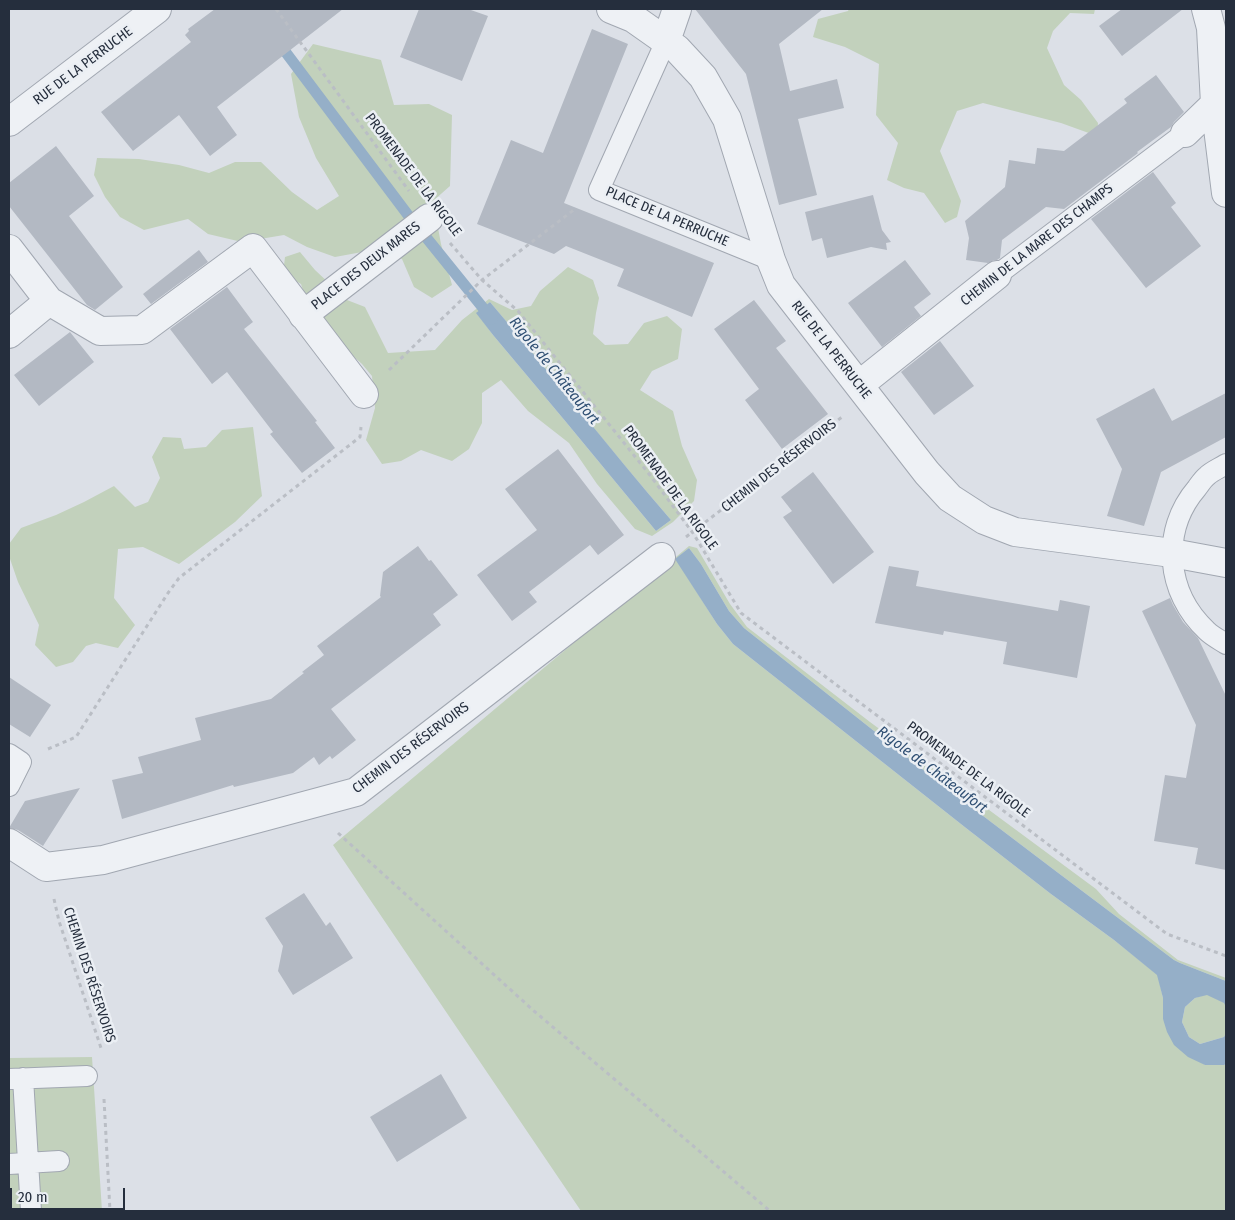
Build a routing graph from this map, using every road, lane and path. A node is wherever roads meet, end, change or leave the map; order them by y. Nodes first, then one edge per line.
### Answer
1 (157, 9) edge
2 (276, 9) edge
3 (611, 9) edge
4 (677, 9) edge
5 (1206, 9) edge
6 (666, 41) junction
7 (1221, 106) edge
8 (9, 122) edge
9 (1184, 133) joint
10 (600, 190) junction
11 (1226, 193) edge
12 (429, 218) junction
13 (9, 250) edge
14 (771, 260) junction
15 (997, 275) joint
16 (482, 280) junction
17 (49, 302) junction
18 (304, 315) junction
19 (9, 334) edge
20 (863, 391) junction
21 (364, 394) junction
22 (1226, 464) edge
23 (691, 534) junction
24 (1172, 553) junction
25 (661, 557) dead end
26 (1226, 563) edge
27 (1226, 644) edge
28 (15, 758) edge
29 (9, 786) edge
30 (307, 805) junction
31 (9, 843) edge
32 (46, 867) junction
33 (1226, 956) edge
34 (102, 1051) dead end
35 (87, 1076) dead end
36 (16, 1078) edge
37 (104, 1098) dead end
38 (59, 1161) dead end
39 (19, 1164) edge
40 (31, 1211) edge
41 (110, 1211) edge
42 (770, 1211) edge

1 - 8 street, RUE DE LA PERRUCHE
2 - 12 path, PROMENADE DE LA RIGOLE
3 - 6 street, RUE DE LA PERRUCHE
4 - 6 street
5 - 7 street
6 - 10 lane, PLACE DE LA PERRUCHE
6 - 14 street, RUE DE LA PERRUCHE
7 - 9 street, CHEMIN DE LA MARE DES CHAMPS
7 - 11 street
9 - 15 lane, CHEMIN DE LA MARE DES CHAMPS
10 - 14 lane, PLACE DE LA PERRUCHE
10 - 16 path
12 - 16 path, PROMENADE DE LA RIGOLE
12 - 18 street, PLACE DES DEUX MARES
13 - 17 street
14 - 20 street, RUE DE LA PERRUCHE
15 - 20 street, CHEMIN DE LA MARE DES CHAMPS
16 - 21 path
16 - 23 path, PROMENADE DE LA RIGOLE
17 - 18 street, PLACE DES DEUX MARES
17 - 19 street
18 - 21 street, PLACE DES DEUX MARES
20 - 23 path, CHEMIN DES RÉSERVOIRS
20 - 24 street, RUE DE LA PERRUCHE
21 - 28 path
22 - 24 lane
23 - 33 path, PROMENADE DE LA RIGOLE
24 - 26 street, RUE DE LA PERRUCHE
24 - 27 lane
25 - 30 street, CHEMIN DES RÉSERVOIRS
28 - 29 lane
30 - 32 street, CHEMIN DES RÉSERVOIRS
30 - 42 path
31 - 32 street
32 - 34 path, CHEMIN DES RÉSERVOIRS
35 - 36 lane
36 - 39 lane
37 - 41 path
38 - 39 lane
39 - 40 lane

